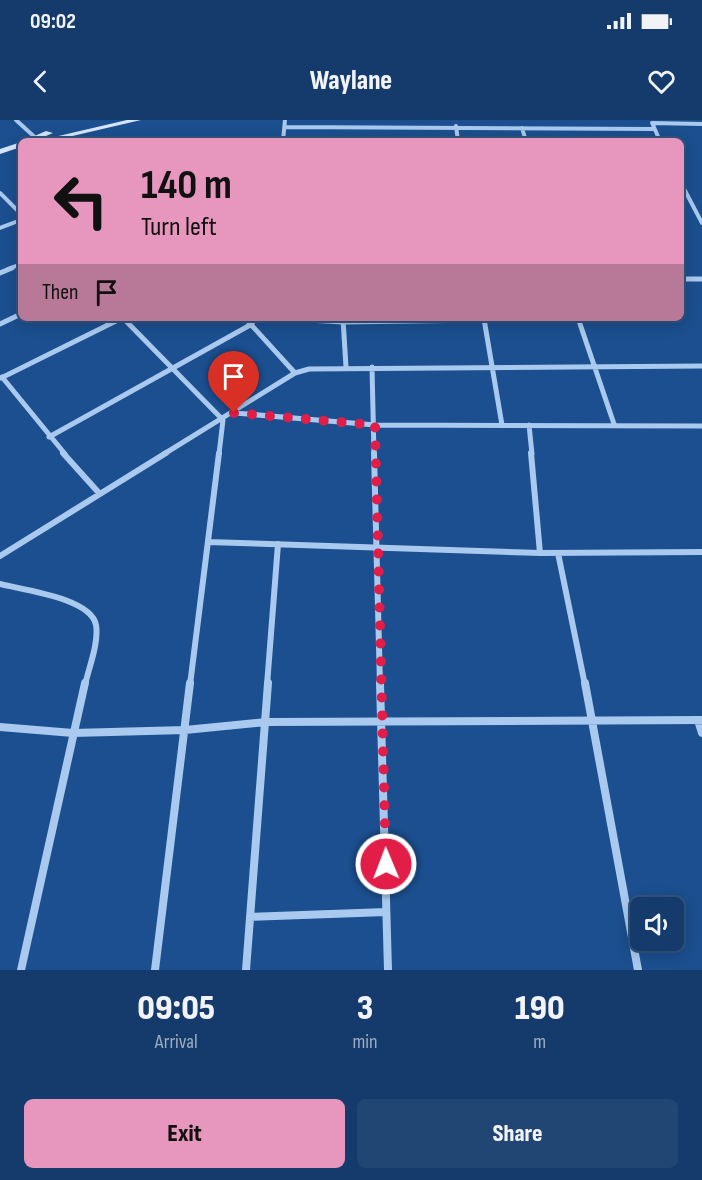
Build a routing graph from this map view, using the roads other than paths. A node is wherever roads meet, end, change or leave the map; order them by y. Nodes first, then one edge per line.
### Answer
1 (16, 120) edge
2 (108, 120) edge
3 (136, 120) edge
4 (285, 120) edge
5 (437, 120) edge
6 (542, 120) edge
7 (651, 121) edge
8 (702, 124) edge
9 (456, 126) junction
10 (285, 127) junction
11 (438, 127) junction
12 (522, 128) junction
13 (545, 128) junction
14 (654, 129) junction
15 (37, 138) edge
16 (42, 138) edge
17 (43, 138) edge
18 (283, 138) edge
19 (458, 138) edge
20 (525, 138) edge
21 (658, 138) edge
22 (18, 145) edge
23 (0, 152) edge
24 (684, 189) edge
25 (0, 193) edge
26 (684, 199) edge
27 (689, 199) junction
28 (18, 211) edge
29 (18, 221) edge
30 (702, 223) edge
31 (0, 228) edge
32 (18, 265) edge
33 (0, 273) edge
34 (684, 279) edge
35 (702, 279) edge
36 (18, 315) edge
37 (117, 321) edge
38 (126, 321) edge
39 (253, 321) edge
40 (343, 321) edge
41 (484, 321) edge
42 (579, 321) edge
43 (0, 324) edge
44 (346, 366) junction
45 (492, 366) junction
46 (702, 366) edge
47 (172, 368) junction
48 (372, 368) junction
49 (595, 368) junction
50 (295, 373) junction
51 (1, 377) edge
52 (234, 413) junction
53 (223, 420) junction
54 (614, 424) junction
55 (375, 425) junction
56 (502, 425) junction
57 (529, 425) junction
58 (702, 426) edge
59 (50, 437) junction
60 (99, 493) junction
61 (208, 542) junction
62 (278, 544) junction
63 (0, 546) edge
64 (378, 548) junction
65 (702, 552) edge
66 (540, 553) junction
67 (558, 553) junction
68 (2, 554) edge
69 (0, 585) edge
70 (700, 720) edge
71 (382, 721) junction
72 (266, 722) junction
73 (593, 722) junction
74 (0, 727) edge
75 (185, 730) junction
76 (73, 733) junction
77 (702, 733) edge
78 (387, 912) junction
79 (250, 917) junction
80 (21, 970) edge
81 (155, 970) edge
82 (246, 970) edge
83 (388, 970) edge
84 (638, 970) edge

1 - 15 street
2 - 16 street
3 - 17 street
4 - 10 street
5 - 11 street
6 - 13 street
7 - 8 street
7 - 14 street
9 - 11 street
9 - 12 street
9 - 19 street
10 - 11 street
10 - 18 street
12 - 13 street
12 - 20 street
13 - 14 street
14 - 21 street
22 - 23 street
24 - 27 street
25 - 28 street
26 - 27 street
27 - 30 street
29 - 31 street
32 - 33 street
34 - 35 street
36 - 43 street
37 - 51 street
38 - 47 street
39 - 47 street
39 - 50 street
40 - 44 street
41 - 45 street
42 - 49 street
44 - 48 street
44 - 50 street
45 - 48 street
45 - 49 street
45 - 56 street
46 - 49 street
47 - 53 street
47 - 59 street
48 - 55 street
49 - 54 street
50 - 52 street
51 - 59 street
52 - 53 street
52 - 55 street
53 - 60 street
53 - 61 street
54 - 57 street
54 - 58 street
55 - 56 street
55 - 64 street
56 - 57 street
57 - 66 street
59 - 60 street
60 - 68 street
61 - 62 street
61 - 75 street
62 - 64 street
62 - 72 street
63 - 68 street
64 - 66 street
64 - 71 street
65 - 67 street
66 - 67 street
67 - 73 street
69 - 76 street
70 - 73 street
70 - 77 street
71 - 72 street
71 - 73 street
71 - 78 street
72 - 75 street
72 - 79 street
73 - 84 street
74 - 76 street
75 - 76 street
75 - 81 street
76 - 80 street
78 - 79 street
78 - 83 street
79 - 82 street

